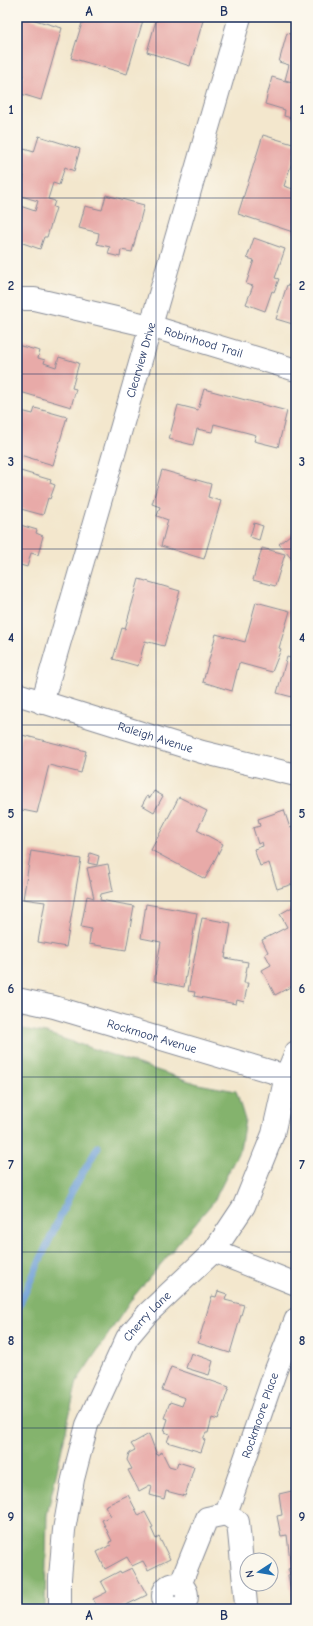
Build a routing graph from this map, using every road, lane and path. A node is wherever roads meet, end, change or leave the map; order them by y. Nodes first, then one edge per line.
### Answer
1 (240, 17) edge
2 (17, 299) edge
3 (150, 326) junction
4 (296, 370) edge
5 (17, 694) edge
6 (42, 703) junction
7 (296, 775) edge
8 (17, 999) edge
9 (296, 1052) edge
10 (286, 1076) junction
11 (214, 1251) junction
12 (296, 1284) edge
13 (296, 1319) edge
14 (226, 1514) junction
15 (180, 1585) dead end
16 (246, 1604) dead end
17 (60, 1609) edge

1 - 3 street, Clearview Drive
2 - 3 street, Robinhood Trail
3 - 4 street, Robinhood Trail
3 - 6 street, Clearview Drive
5 - 6 street, Raleigh Avenue
6 - 7 street, Raleigh Avenue
8 - 10 street, Rockmoor Avenue
9 - 10 street, Cherry Lane
10 - 11 street, Cherry Lane
11 - 12 street
11 - 17 street, Cherry Lane
13 - 14 street, Rockmoore Place
14 - 15 street
14 - 16 street

